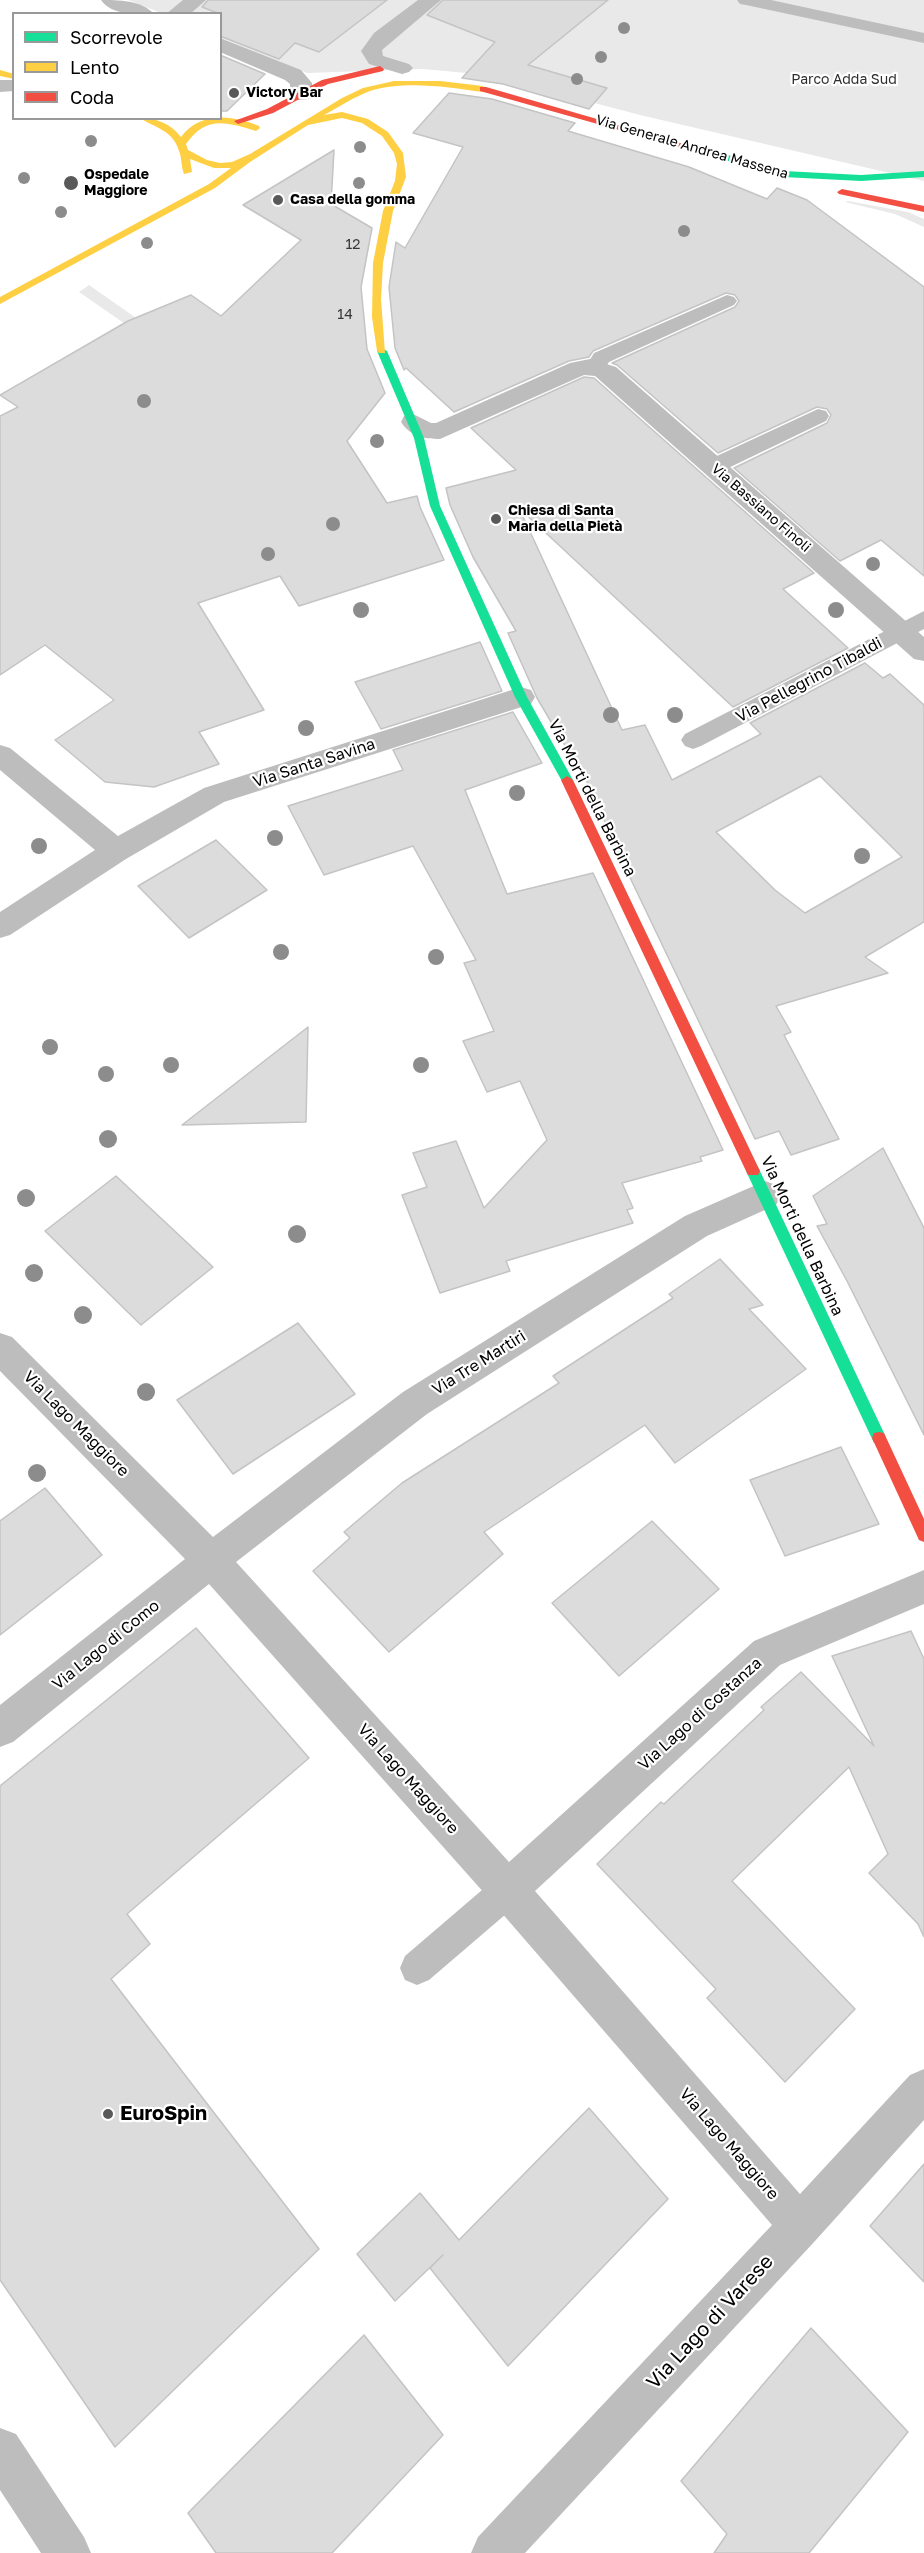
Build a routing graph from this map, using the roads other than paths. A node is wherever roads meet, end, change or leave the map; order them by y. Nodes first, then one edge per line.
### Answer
1 (111, 0) edge
2 (196, 0) edge
3 (431, 0) edge
4 (746, 0) edge
5 (139, 12) edge
6 (179, 12) edge
7 (924, 38) edge
8 (222, 45) edge
9 (410, 67) joint
10 (465, 73) dead end
11 (301, 94) junction
12 (534, 102) junction
13 (228, 119) edge
14 (149, 120) edge
15 (306, 123) junction
16 (183, 147) junction
17 (253, 156) junction
18 (783, 174) junction
19 (924, 174) edge
20 (924, 209) edge
21 (157, 215) junction
22 (0, 301) edge
23 (727, 302) dead end
24 (595, 368) junction
25 (818, 416) dead end
26 (413, 422) junction
27 (714, 466) junction
28 (924, 619) edge
29 (901, 631) junction
30 (924, 652) edge
31 (521, 697) junction
32 (693, 740) dead end
33 (0, 755) edge
34 (116, 851) junction
35 (0, 927) edge
36 (765, 1195) junction
37 (0, 1348) edge
38 (924, 1534) edge
39 (211, 1560) junction
40 (924, 1587) edge
41 (0, 1729) edge
42 (508, 1890) junction
43 (417, 1968) dead end
44 (924, 2090) edge
45 (800, 2226) junction
46 (0, 2450) edge
47 (68, 2553) edge
48 (494, 2553) edge

1 - 5 street
2 - 6 street
3 - 9 street
4 - 7 lane
8 - 11 street
9 - 11 street
10 - 12 street, Via Generale Andrea Massena
11 - 13 street
12 - 15 street, Via Generale Andrea Massena
12 - 18 street, Via Generale Andrea Massena
13 - 16 street
13 - 17 street
14 - 16 street
15 - 17 street, Via Generale Andrea Massena
15 - 26 street, Via Morti della Barbina
16 - 17 street
16 - 21 street
17 - 21 street, Via Generale Andrea Massena
18 - 19 street, Via Generale Andrea Massena
18 - 20 street
21 - 22 street, Via Generale Andrea Massena
23 - 24 lane
24 - 26 street
24 - 27 street, Via Bassiano Finoli
25 - 27 lane
26 - 31 street, Via Morti della Barbina
27 - 29 street, Via Bassiano Finoli
28 - 29 lane, Via Pellegrino Tibaldi
29 - 30 street, Via Bassiano Finoli
29 - 32 lane, Via Pellegrino Tibaldi
31 - 34 street, Via Santa Savina
31 - 36 street, Via Morti della Barbina
33 - 34 street
34 - 35 street, Via Santa Savina
36 - 38 street, Via Morti della Barbina
36 - 39 street, Via Tre Martiri
37 - 39 street, Via Lago Maggiore
39 - 41 street, Via Lago di Como
39 - 42 street, Via Lago Maggiore
40 - 42 street, Via Lago di Costanza
42 - 43 lane
42 - 45 street, Via Lago Maggiore
44 - 45 street, Via Lago di Varese
45 - 48 street, Via Lago di Varese
46 - 47 street

